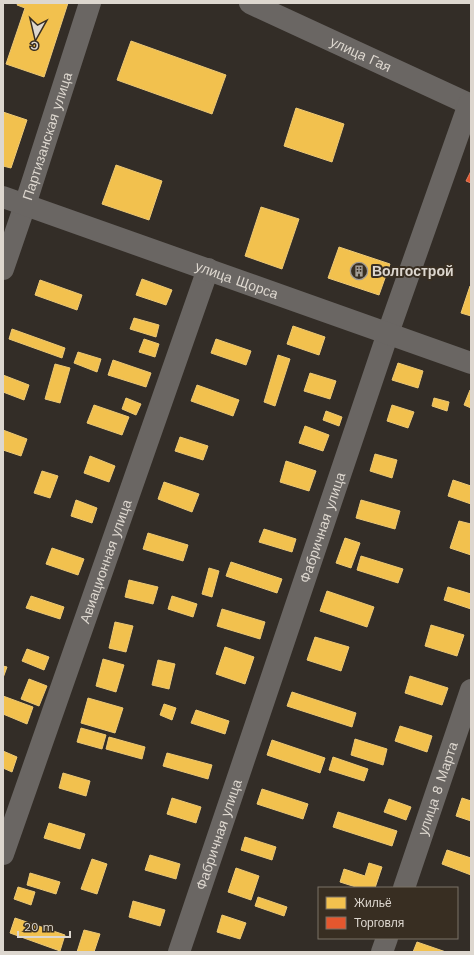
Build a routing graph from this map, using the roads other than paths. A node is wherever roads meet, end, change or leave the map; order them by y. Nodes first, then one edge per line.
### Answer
1 (90, 3) edge
2 (250, 3) edge
3 (470, 105) edge
4 (3, 197) edge
5 (25, 205) junction
6 (3, 270) edge
7 (208, 270) junction
8 (388, 333) junction
9 (471, 363) edge
10 (471, 690) edge
11 (3, 854) edge
12 (404, 887) edge
13 (387, 939) edge
14 (179, 952) edge
15 (382, 952) edge

1 - 5 street, Партизанская улица
2 - 3 street, улица Гая
3 - 8 street, Фабричная улица
4 - 5 street, улица Щорса
5 - 6 street, Партизанская улица
5 - 7 street, улица Щорса
7 - 8 street, улица Щорса
7 - 11 street, Авиационная улица
8 - 9 street, улица Щорса
8 - 14 street, Фабричная улица
10 - 12 street, улица 8 Марта
13 - 15 street

